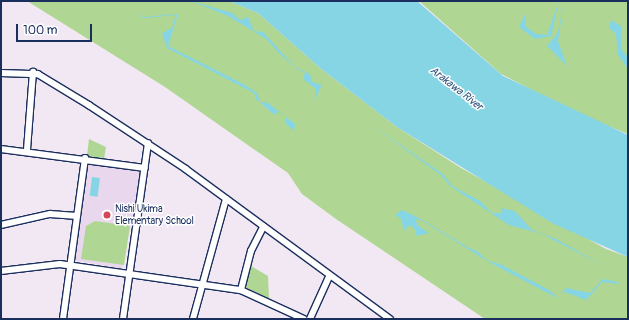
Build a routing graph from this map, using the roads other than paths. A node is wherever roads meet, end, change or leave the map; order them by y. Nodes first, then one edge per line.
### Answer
1 (33, 72) junction
2 (1, 73) edge
3 (148, 144) junction
4 (1, 149) edge
5 (27, 150) junction
6 (85, 159) junction
7 (145, 168) junction
8 (226, 199) junction
9 (77, 216) junction
10 (1, 225) edge
11 (263, 227) junction
12 (70, 266) junction
13 (1, 271) edge
14 (130, 274) junction
15 (329, 277) junction
16 (202, 284) junction
17 (241, 290) junction
18 (63, 319) edge
19 (123, 319) edge
20 (193, 319) edge
21 (304, 319) edge
22 (310, 319) edge
23 (390, 319) edge

1 - 2 street
1 - 3 street
1 - 5 street
3 - 7 street
3 - 8 street
4 - 5 street
5 - 6 street
6 - 7 street
6 - 9 street
7 - 14 street
8 - 11 street
8 - 16 street
9 - 10 street
9 - 12 street
11 - 15 street
11 - 17 street
12 - 13 street
12 - 14 street
12 - 18 street
14 - 16 street
14 - 19 street
15 - 22 street
15 - 23 street
16 - 17 street
16 - 20 street
17 - 21 street

